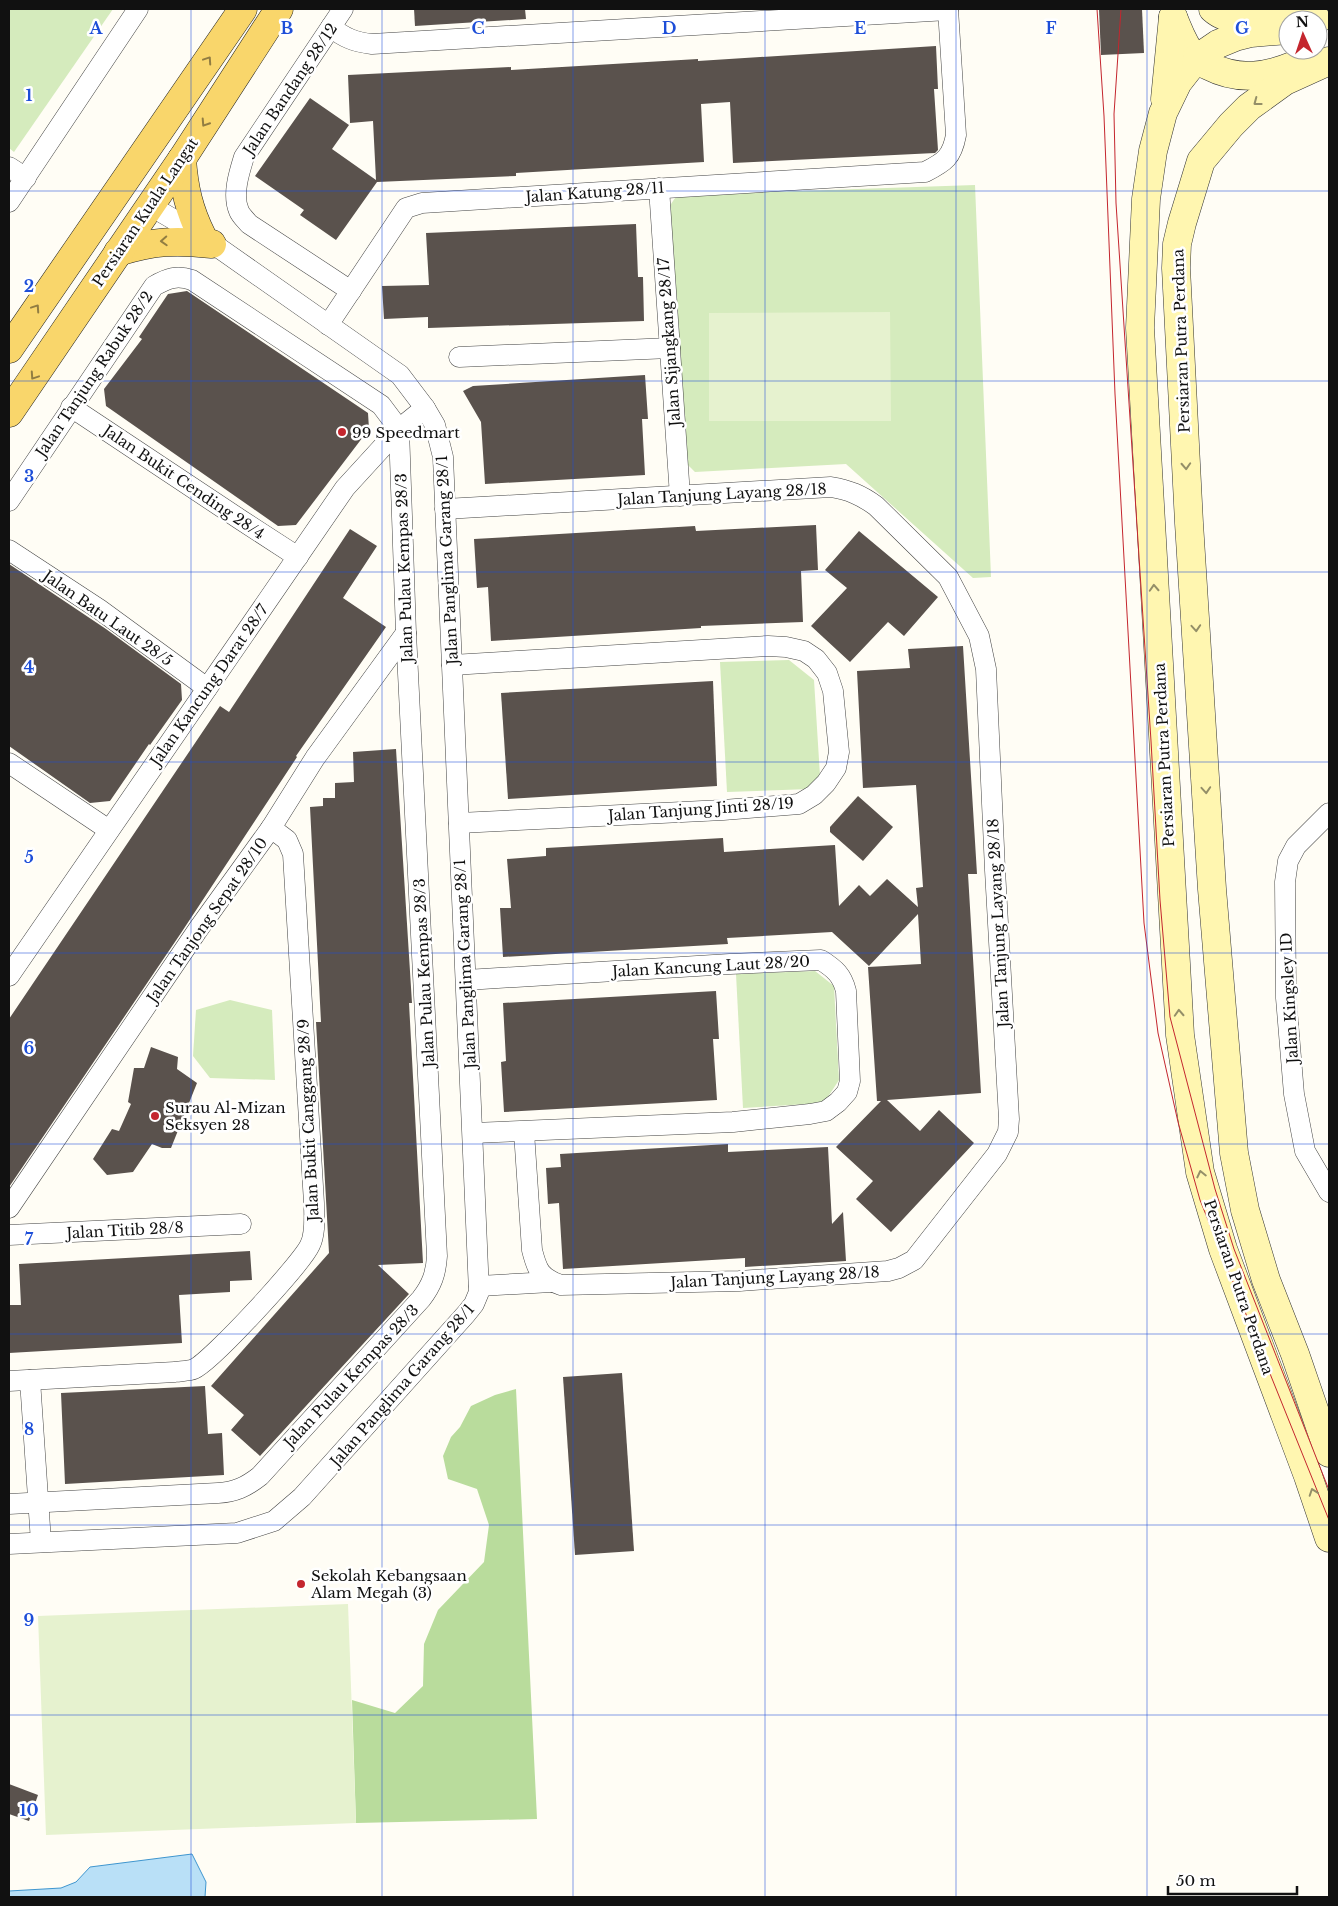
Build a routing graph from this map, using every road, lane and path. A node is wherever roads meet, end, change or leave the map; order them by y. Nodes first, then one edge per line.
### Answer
1 (138, 9) edge
2 (243, 9) edge
3 (279, 9) edge
4 (344, 9) edge
5 (948, 9) edge
6 (1213, 9) edge
7 (1278, 19) edge
8 (331, 27) junction
9 (1278, 31) edge
10 (1329, 54) edge
11 (1196, 59) junction
12 (1329, 61) edge
13 (186, 92) junction
14 (1163, 113) junction
15 (182, 159) junction
16 (9, 166) edge
17 (26, 178) junction
18 (659, 188) junction
19 (9, 202) edge
20 (149, 206) junction
21 (207, 240) junction
22 (118, 252) junction
23 (66, 264) junction
24 (351, 291) junction
25 (328, 325) junction
26 (670, 348) junction
27 (9, 349) edge
28 (459, 357) dead end
29 (71, 407) junction
30 (425, 408) junction
31 (9, 413) edge
32 (399, 429) junction
33 (680, 496) junction
34 (9, 501) edge
35 (445, 509) junction
36 (9, 550) edge
37 (298, 556) junction
38 (406, 633) junction
39 (452, 665) junction
40 (207, 688) junction
41 (9, 763) edge
42 (1329, 813) edge
43 (459, 823) junction
44 (270, 828) junction
45 (109, 830) junction
46 (9, 976) edge
47 (466, 980) junction
48 (524, 1132) junction
49 (473, 1134) junction
50 (1329, 1192) edge
51 (9, 1208) edge
52 (241, 1224) dead end
53 (9, 1235) edge
54 (550, 1282) junction
55 (480, 1286) junction
56 (1295, 1354) junction
57 (30, 1380) junction
58 (9, 1381) edge
59 (1329, 1412) edge
60 (1329, 1452) edge
61 (38, 1503) junction
62 (9, 1504) edge
63 (1329, 1538) edge
64 (41, 1542) junction
65 (9, 1544) edge

1 - 17 street
13 -> 2 main road
3 -> 15 main road, Persiaran Kuala Langat
4 - 8 street, Jalan Bandang 28/12
5 - 8 street
5 - 18 street, Jalan Katung 28/11
6 - 7 main road
8 - 24 street, Jalan Bandang 28/12
9 - 11 main road, Persiaran Putra Perdana
10 - 11 main road
11 - 14 main road, Persiaran Putra Perdana
11 - 14 main road
12 -> 56 main road, Persiaran Putra Perdana
13 - 20 main road
13 - 23 main road
63 -> 14 main road, Persiaran Putra Perdana
15 - 20 main road, Persiaran Kuala Langat
15 - 21 main road
16 - 17 street
17 - 19 street
18 - 24 street, Jalan Katung 28/11
18 - 26 street, Jalan Sijangkang 28/17
20 - 21 street, Jalan Panglima Garang 28/1
20 - 22 main road, Persiaran Kuala Langat
20 - 23 main road
21 -> 22 main road
21 - 25 street, Jalan Panglima Garang 28/1
22 -> 31 main road, Persiaran Kuala Langat
27 -> 23 main road
24 - 25 street, Jalan Katung 28/11
25 - 30 street, Jalan Panglima Garang 28/1
26 - 28 street
26 - 33 street, Jalan Sijangkang 28/17
29 - 32 street, Jalan Tanjung Rabuk 28/2
29 - 34 street, Jalan Tanjung Rabuk 28/2
29 - 37 street, Jalan Bukit Cending 28/4
30 - 32 street, Jalan Kancung Darat 28/7
30 - 35 street, Jalan Panglima Garang 28/1
32 - 37 street, Jalan Kancung Darat 28/7
32 - 38 street, Jalan Pulau Kempas 28/3
33 - 35 street, Jalan Tanjung Layang 28/18
33 - 54 street, Jalan Tanjung Layang 28/18
35 - 39 street, Jalan Panglima Garang 28/1
36 - 40 street, Jalan Batu Laut 28/5
37 - 40 street, Jalan Kancung Darat 28/7
38 - 44 street, Jalan Tanjong Sepat 28/10
38 - 61 street, Jalan Pulau Kempas 28/3
39 - 43 street, Jalan Panglima Garang 28/1
39 - 43 street, Jalan Tanjung Jinti 28/19
40 - 45 street, Jalan Kancung Darat 28/7
41 - 45 street
42 - 50 street, Jalan Kingsley 1D
43 - 47 street, Jalan Panglima Garang 28/1
44 - 51 street, Jalan Tanjong Sepat 28/10
44 - 57 street, Jalan Bukit Canggang 28/9
45 - 46 street, Jalan Kancung Darat 28/7
47 - 48 street, Jalan Kancung Laut 28/20
47 - 49 street, Jalan Panglima Garang 28/1
48 - 49 street, Jalan Kancung Laut 28/20
48 - 54 street
49 - 55 street, Jalan Panglima Garang 28/1
52 - 53 street, Jalan Titib 28/8
54 - 55 street, Jalan Tanjung Layang 28/18
55 - 64 street, Jalan Panglima Garang 28/1
56 - 59 street
56 - 60 main road, Persiaran Putra Perdana
57 - 58 street, Jalan Bukit Canggang 28/9
57 - 61 street
61 - 62 street, Jalan Pulau Kempas 28/3
61 - 64 street
64 - 65 street, Jalan Panglima Garang 28/1

